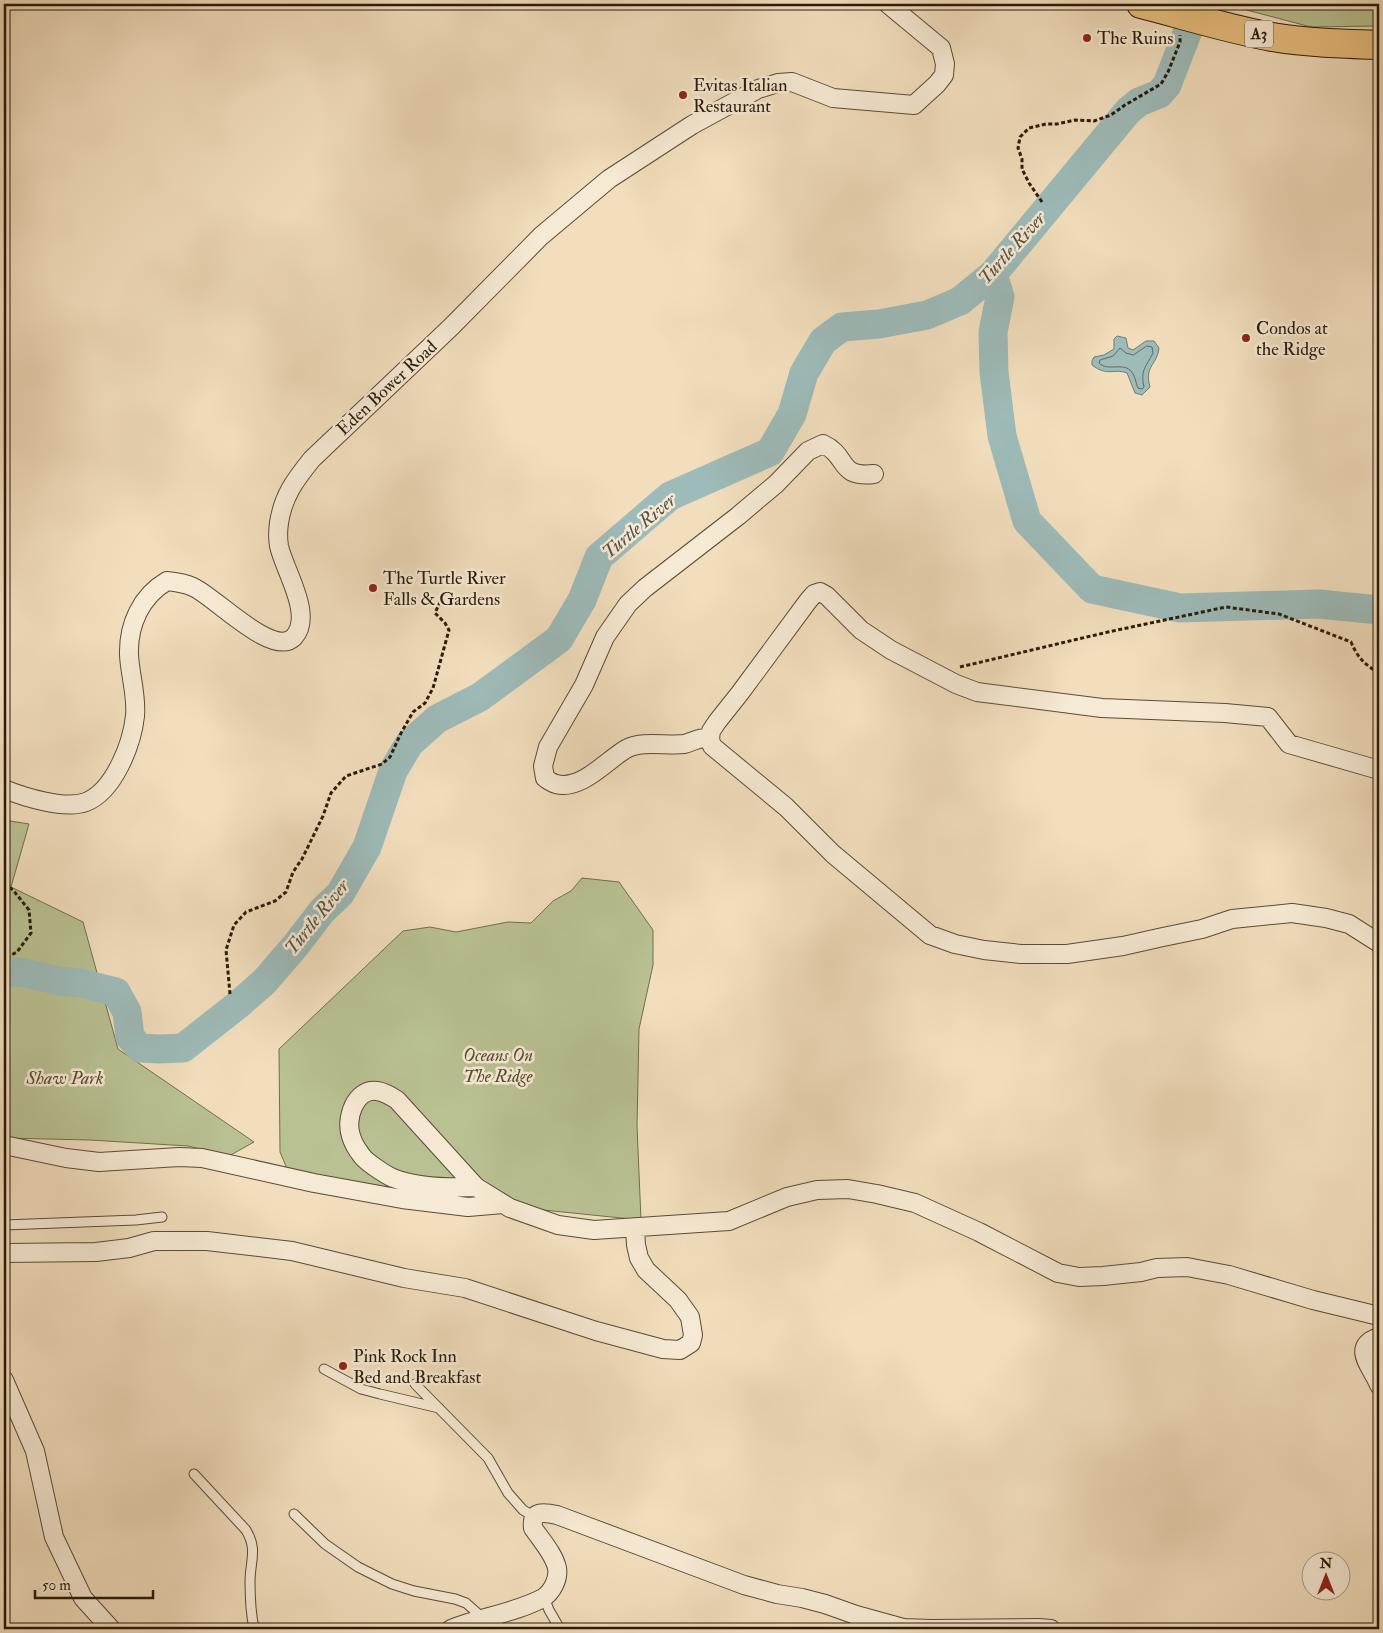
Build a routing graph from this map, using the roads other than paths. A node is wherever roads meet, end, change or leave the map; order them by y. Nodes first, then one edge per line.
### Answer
1 (888, 4) edge
2 (1141, 4) edge
3 (1379, 45) edge
4 (874, 474) dead end
5 (710, 739) junction
6 (1379, 770) edge
7 (4, 790) edge
8 (1379, 943) edge
9 (4, 1144) edge
10 (476, 1187) junction
11 (503, 1204) junction
12 (162, 1217) dead end
13 (4, 1225) edge
14 (635, 1228) junction
15 (4, 1253) edge
16 (1379, 1316) edge
17 (1379, 1337) edge
18 (324, 1368) dead end
19 (4, 1380) edge
20 (414, 1384) dead end
21 (1379, 1384) edge
22 (439, 1408) junction
23 (194, 1474) dead end
24 (294, 1514) dead end
25 (535, 1517) junction
26 (544, 1597) junction
27 (482, 1618) junction
28 (558, 1626) edge
29 (111, 1629) edge
30 (254, 1629) edge
31 (452, 1629) edge
32 (569, 1629) edge
33 (1050, 1629) edge

1 - 7 street, Eden Bower Road
2 - 3 main road, A3
4 - 5 street
5 - 6 street
5 - 8 street
9 - 11 street
10 - 10 street
10 - 11 street
11 - 14 street
12 - 13 lane
14 - 15 street
14 - 16 street
17 - 21 street
18 - 22 lane
19 - 29 street
20 - 22 lane
22 - 25 lane
23 - 30 lane
24 - 27 lane
25 - 26 street
25 - 33 street
26 - 27 street
26 - 28 lane
27 - 31 street
28 - 32 lane

